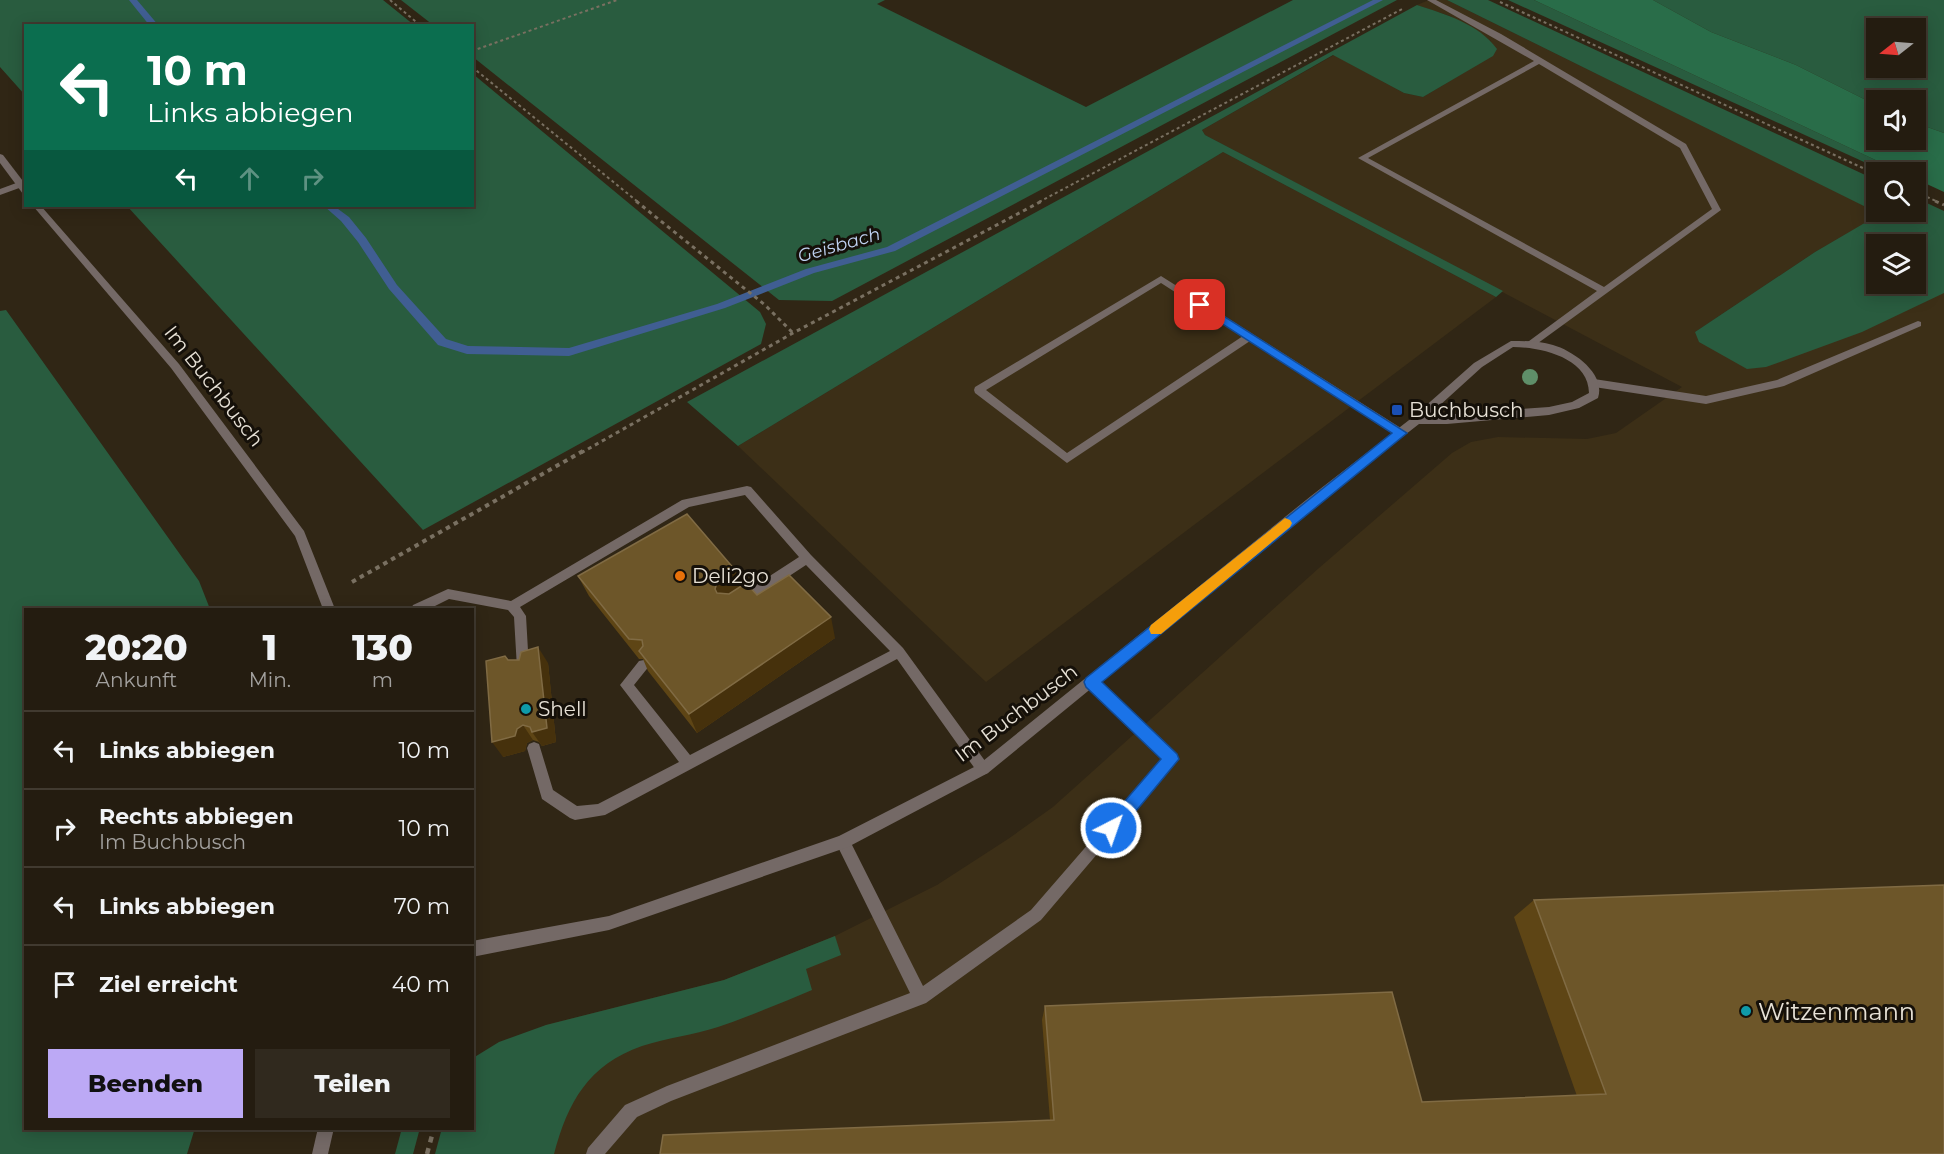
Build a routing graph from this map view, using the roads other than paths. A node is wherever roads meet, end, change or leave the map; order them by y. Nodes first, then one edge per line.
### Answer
1 (1431, 0) edge
2 (1539, 61) junction
3 (0, 157) edge
4 (22, 188) edge
5 (0, 192) edge
6 (38, 207) edge
7 (1604, 291) junction
8 (1918, 324) dead end
9 (1250, 336) junction
10 (1530, 344) junction
11 (1594, 383) junction
12 (1417, 420) junction
13 (1400, 433) junction
14 (807, 558) junction
15 (512, 606) junction
16 (329, 608) edge
17 (419, 608) edge
18 (730, 609) edge
19 (899, 652) junction
20 (644, 665) edge
21 (523, 669) edge
22 (1091, 682) junction
23 (534, 748) edge
24 (688, 763) junction
25 (983, 769) junction
26 (843, 842) junction
27 (474, 949) edge
28 (920, 997) junction
29 (326, 1130) edge
30 (320, 1154) edge
31 (594, 1154) edge

1 - 2 street
2 - 7 street
2 - 7 street
3 - 4 street
4 - 5 street
6 - 16 street, Im Buchbusch
7 - 10 street
8 - 11 street
9 - 9 street
9 - 13 street
10 - 11 street, Im Buchbusch
10 - 12 street, Im Buchbusch
11 - 12 street
12 - 13 street, Im Buchbusch
13 - 22 street, Im Buchbusch
14 - 15 street
14 - 18 street
14 - 19 street
15 - 17 street
15 - 21 street
19 - 24 street
19 - 25 street
20 - 24 street
22 - 25 street, Im Buchbusch
22 - 28 street
23 - 24 street
25 - 26 street, Im Buchbusch
26 - 27 street, Im Buchbusch
26 - 28 street
28 - 31 street
29 - 30 street

